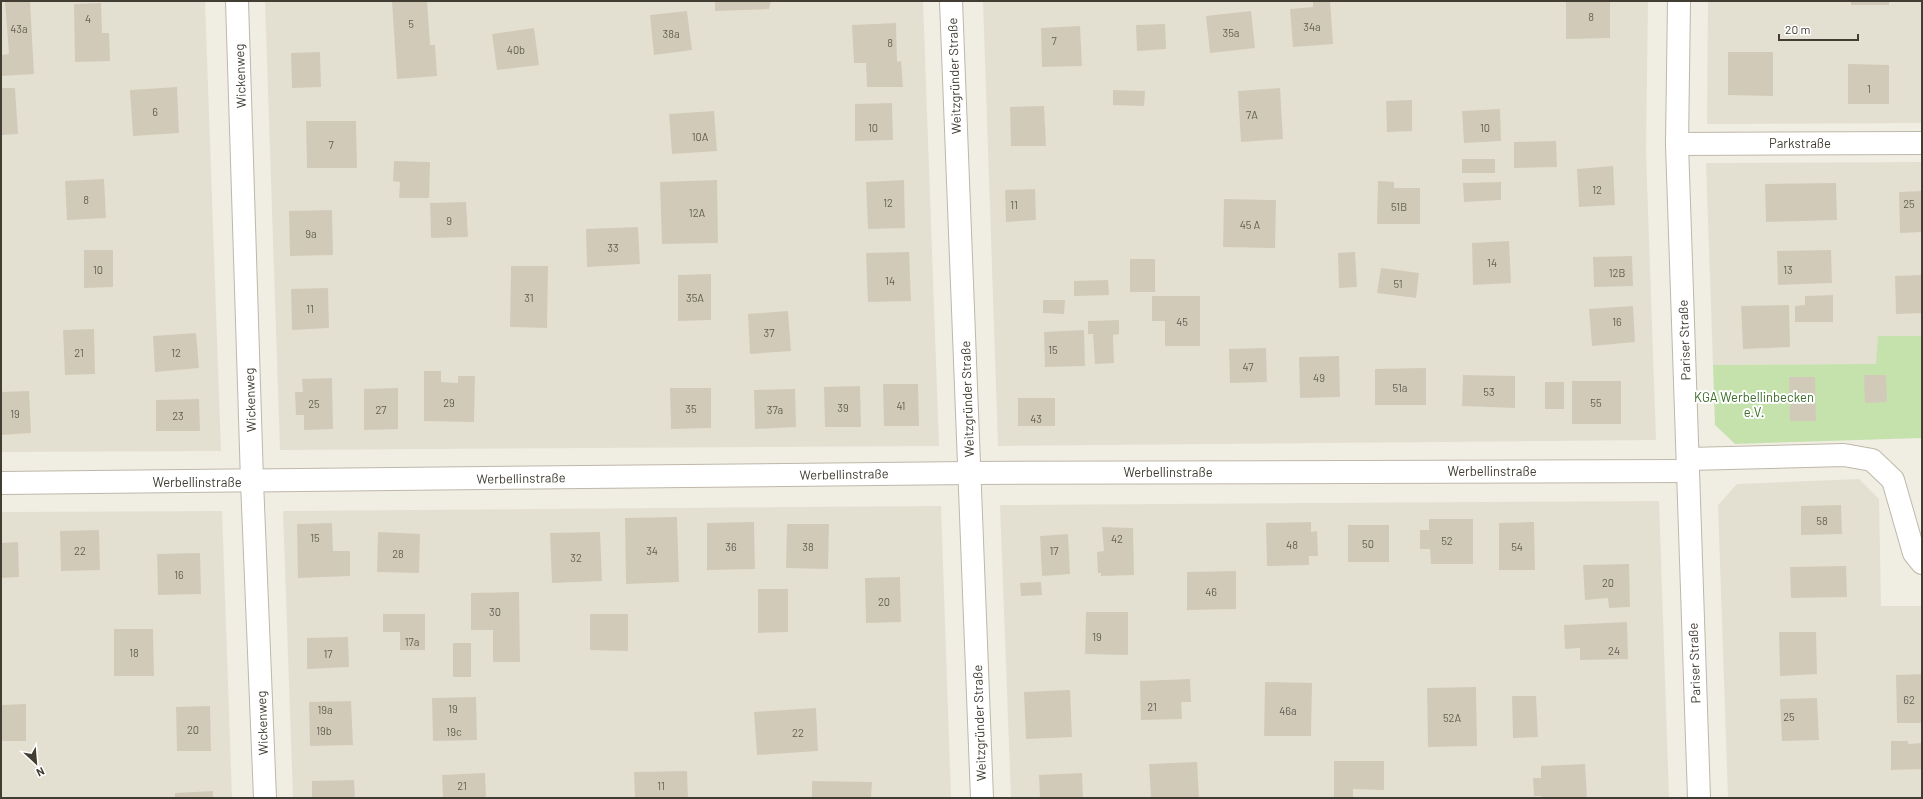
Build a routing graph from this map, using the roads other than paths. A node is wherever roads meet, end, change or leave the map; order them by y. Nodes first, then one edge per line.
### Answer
1 (237, 1) edge
2 (951, 1) edge
3 (1679, 1) edge
4 (1922, 143) edge
5 (1678, 144) junction
6 (1688, 465) junction
7 (970, 473) junction
8 (252, 481) junction
9 (1, 483) edge
10 (1922, 563) edge
11 (265, 798) edge
12 (982, 798) edge
13 (1699, 798) edge

1 - 8 street, Wickenweg
2 - 7 street, Weitzgründer Straße
3 - 5 street, Pariser Straße
4 - 5 street, Parkstraße
5 - 6 street, Pariser Straße
6 - 7 street, Werbellinstraße
6 - 10 street, Werbellinstraße
6 - 13 street, Pariser Straße
7 - 8 street, Werbellinstraße
7 - 12 street, Weitzgründer Straße
8 - 9 street, Werbellinstraße
8 - 11 street, Wickenweg

